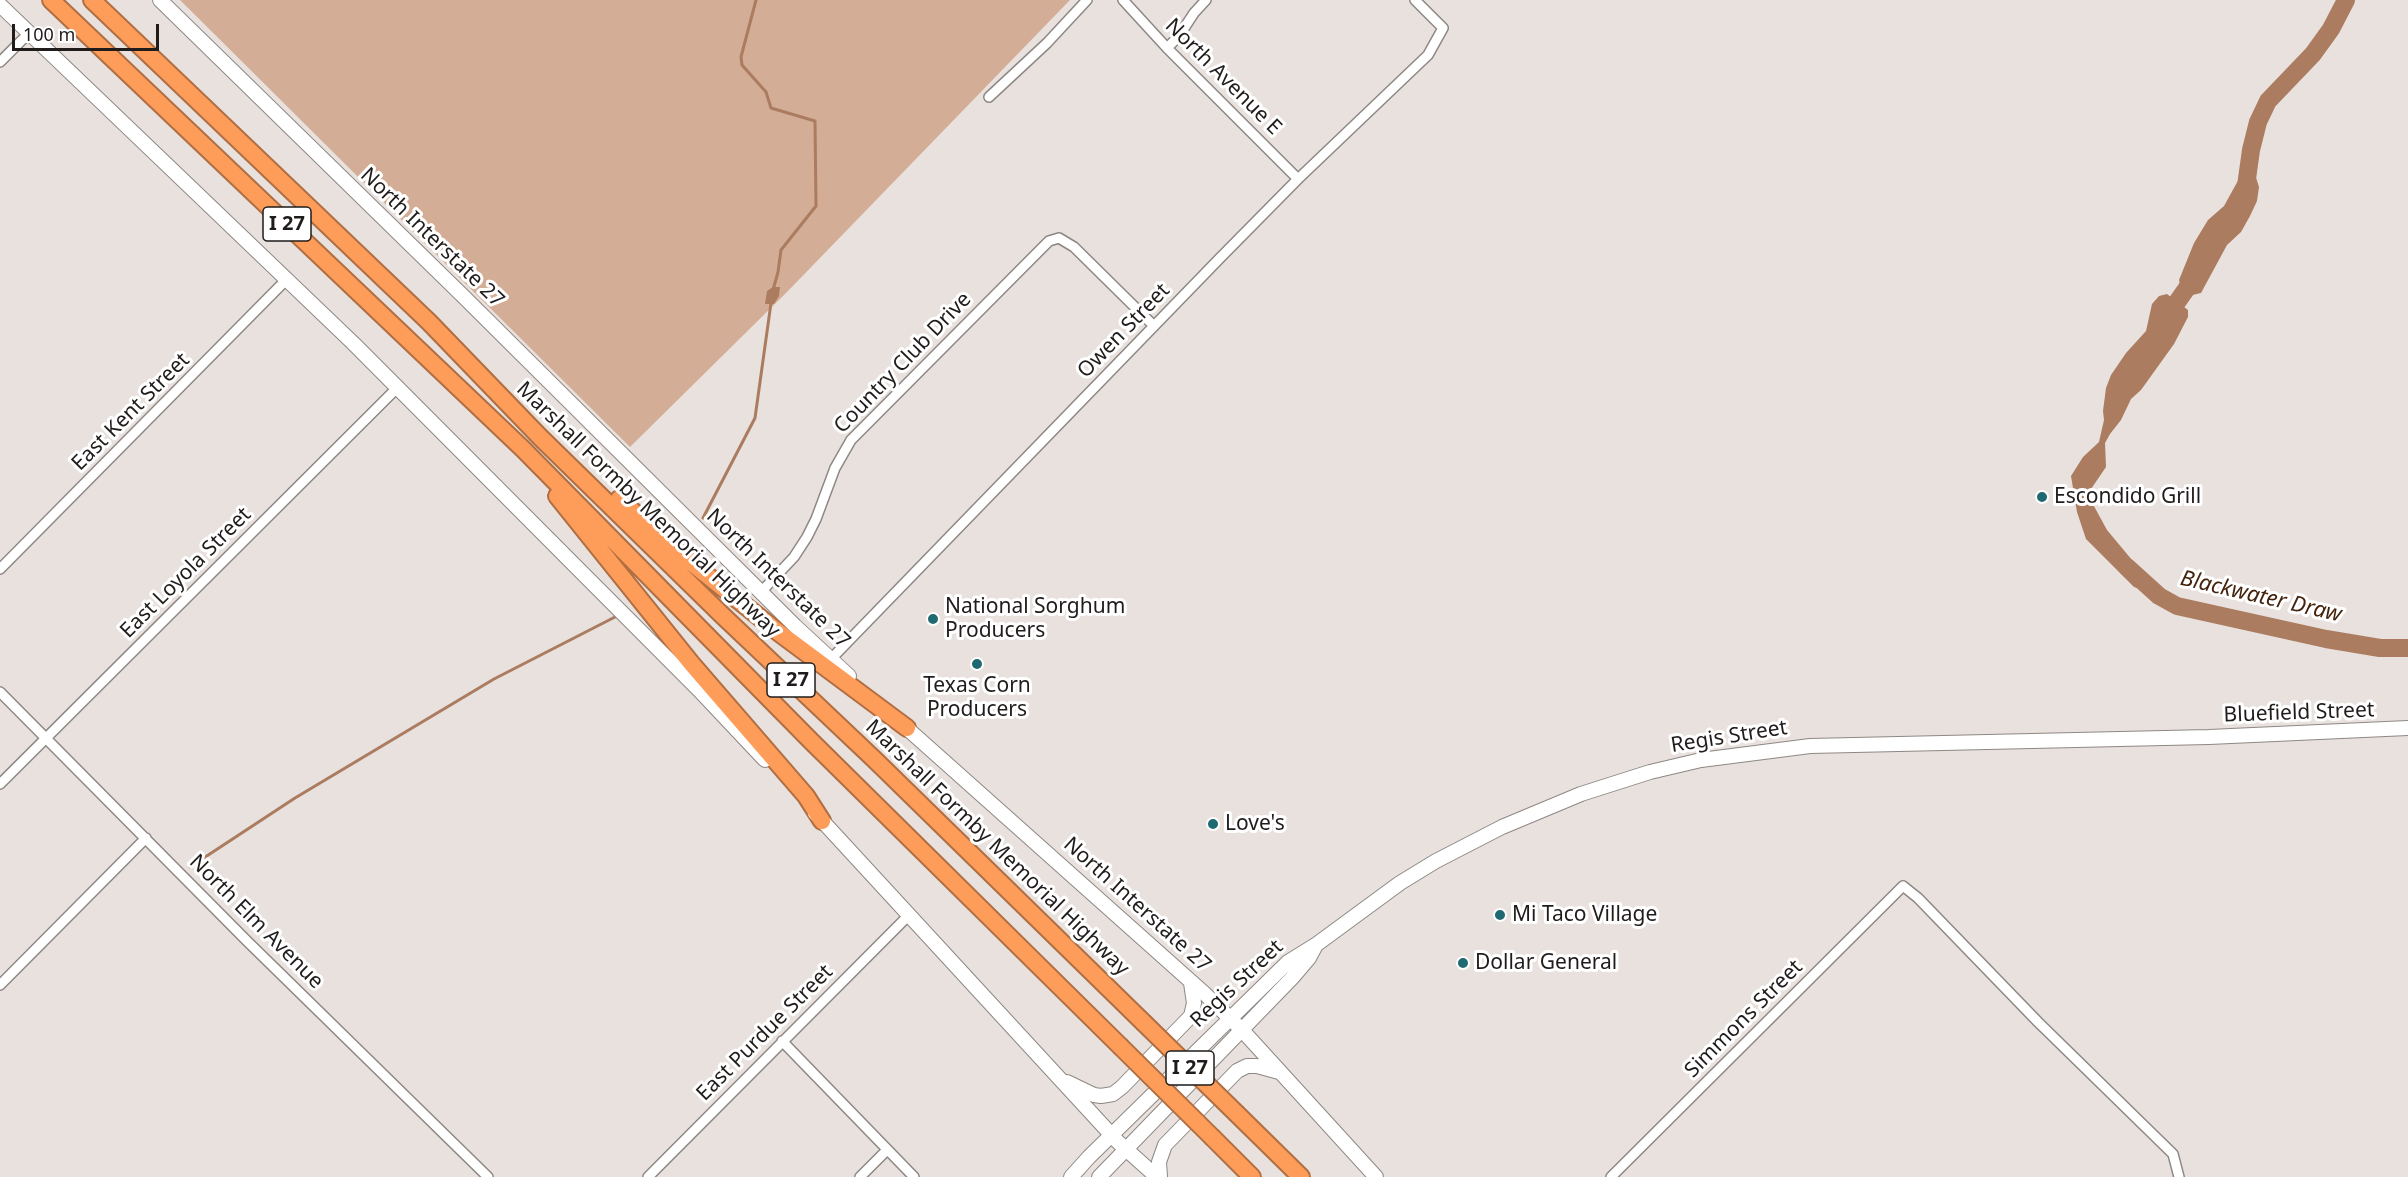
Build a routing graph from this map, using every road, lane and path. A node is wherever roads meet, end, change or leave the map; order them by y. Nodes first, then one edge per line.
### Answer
1 (36, 0) edge
2 (51, 0) edge
3 (92, 0) edge
4 (98, 0) edge
5 (160, 0) edge
6 (1087, 0) edge
7 (1123, 0) edge
8 (1206, 0) edge
9 (1415, 0) edge
10 (0, 5) edge
11 (113, 20) junction
12 (29, 33) junction
13 (1167, 48) junction
14 (0, 62) edge
15 (989, 97) dead end
16 (171, 115) junction
17 (1298, 179) junction
18 (287, 279) junction
19 (1154, 326) junction
20 (442, 335) junction
21 (397, 388) junction
22 (524, 449) junction
23 (0, 569) edge
24 (761, 592) junction
25 (830, 660) junction
26 (0, 692) edge
27 (907, 728) junction
28 (2408, 728) edge
29 (47, 738) junction
30 (2192, 738) joint
31 (0, 784) edge
32 (822, 821) junction
33 (146, 838) junction
34 (909, 915) junction
35 (1317, 944) junction
36 (1191, 983) junction
37 (0, 985) edge
38 (1229, 1017) junction
39 (1242, 1030) junction
40 (782, 1041) junction
41 (1281, 1073) junction
42 (1060, 1078) junction
43 (1111, 1134) junction
44 (887, 1149) junction
45 (1126, 1149) junction
46 (488, 1177) edge
47 (648, 1177) edge
48 (860, 1177) edge
49 (914, 1177) edge
50 (1071, 1177) edge
51 (1099, 1177) edge
52 (1159, 1177) edge
53 (1252, 1177) edge
54 (1301, 1177) edge
55 (1376, 1177) edge
56 (1611, 1177) edge
57 (2179, 1177) edge

1 - 16 highway
2 - 16 highway, Marshall Formby Memorial Highway / I 27
3 - 11 highway, Marshall Formby Memorial Highway / I 27
4 - 11 highway
5 - 24 main road, North Interstate 27
6 - 15 street
7 - 13 street, North Avenue E
8 - 13 street
9 - 17 street, Owen Street
10 - 12 main road
11 - 20 highway, Marshall Formby Memorial Highway / I 27
12 - 14 street
12 - 18 main road
13 - 17 street, North Avenue E
16 - 22 highway, Marshall Formby Memorial Highway / I 27
17 - 19 street, Owen Street
18 - 21 main road
18 - 23 street, East Kent Street
19 - 24 street, Country Club Drive
19 - 25 street, Owen Street
20 - 27 highway
20 - 54 highway, Marshall Formby Memorial Highway / I 27, bridge
21 - 29 street, East Loyola Street
21 - 32 main road
22 - 32 highway
22 - 53 highway, Marshall Formby Memorial Highway / I 27, bridge
24 - 25 main road, North Interstate 27
25 - 27 main road, North Interstate 27
26 - 29 street, North Elm Avenue
27 - 36 main road, North Interstate 27
28 - 30 main road, Bluefield Street
29 - 31 street, East Loyola Street
29 - 33 street, North Elm Avenue
30 - 35 main road, Regis Street
32 - 34 main road
33 - 37 street
33 - 46 street, North Elm Avenue
34 - 40 street, East Purdue Street
34 - 42 main road
35 - 38 main road, Regis Street
35 - 39 main road, Regis Street
36 - 38 main road, North Interstate 27
36 - 42 main road
38 - 39 main road, North Interstate 27
38 - 43 main road, Regis Street
39 - 41 main road, North Interstate 27
39 - 45 main road, Regis Street
40 - 44 street
40 - 47 street, East Purdue Street
41 - 52 main road
41 - 55 main road, North Interstate 27
42 - 43 main road
43 - 45 main road
43 - 50 main road, Regis Street
44 - 48 street
44 - 49 street
45 - 51 main road, Regis Street
45 - 52 main road
56 - 57 street, Simmons Street

